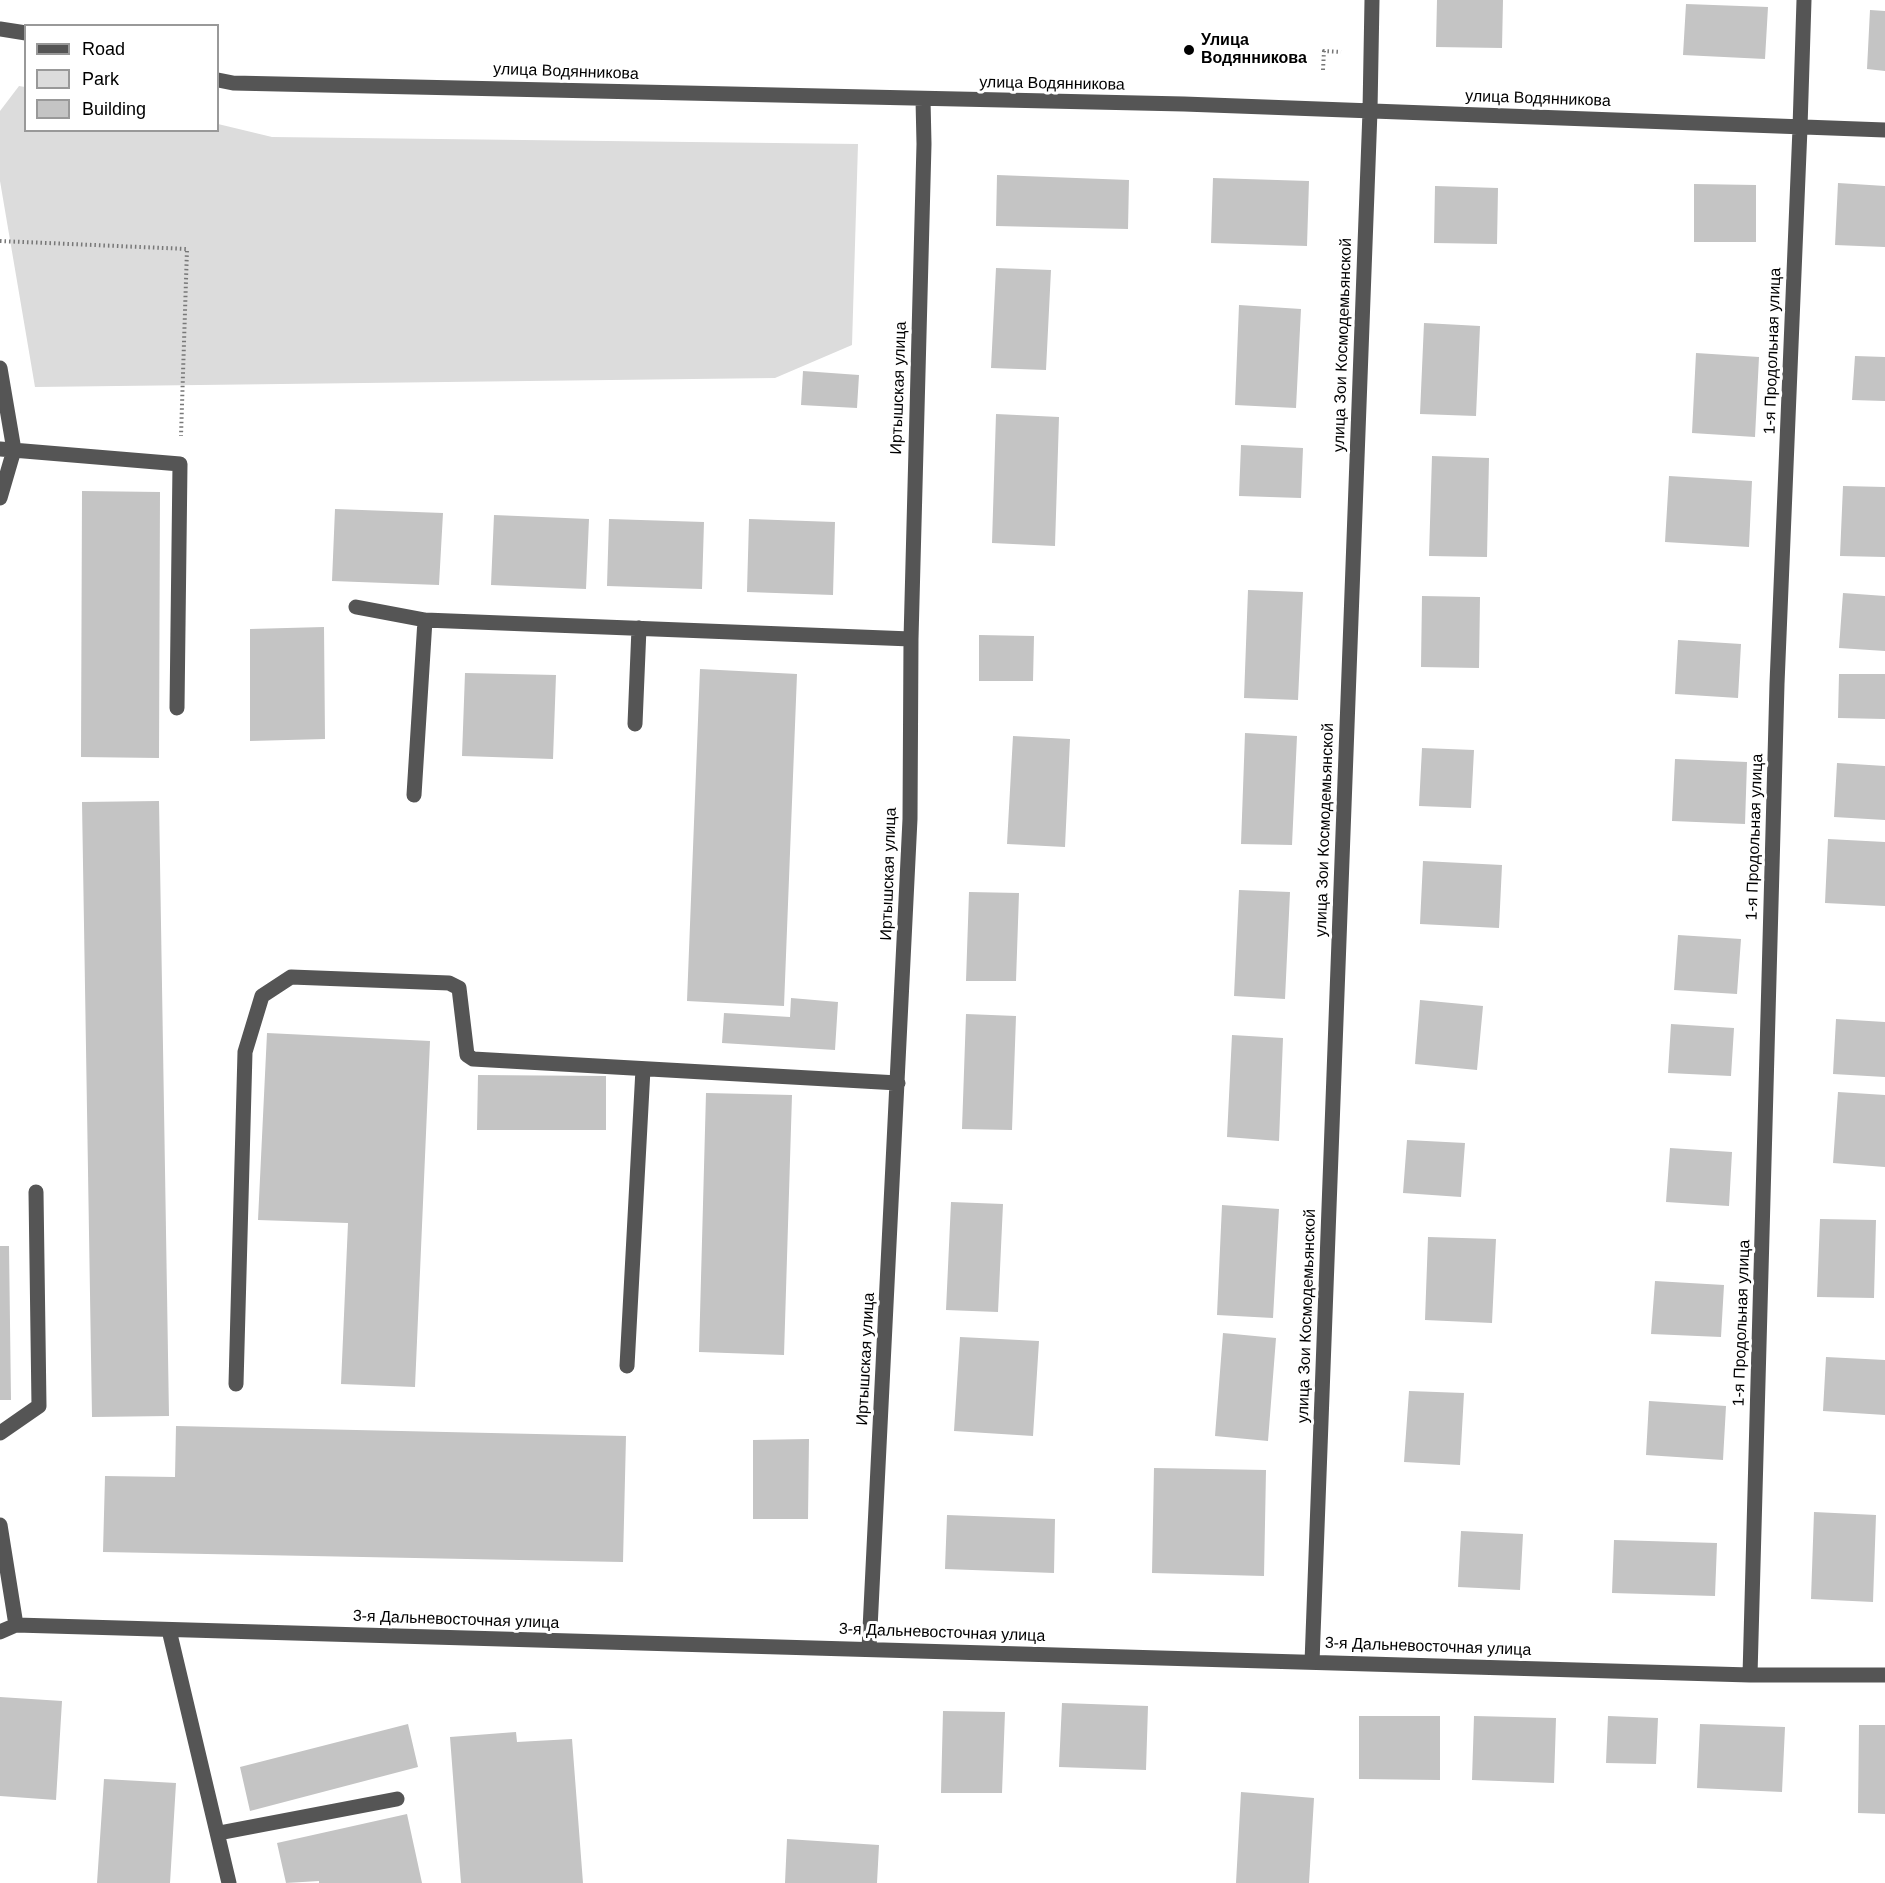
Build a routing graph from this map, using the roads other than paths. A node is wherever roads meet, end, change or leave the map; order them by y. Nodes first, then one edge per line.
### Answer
1 (1372, 0) edge
2 (1804, 0) edge
3 (0, 29) edge
4 (24, 33) edge
5 (219, 80) edge
6 (923, 99) junction
7 (1370, 111) junction
8 (1800, 128) junction
9 (1885, 130) edge
10 (0, 368) edge
11 (7, 449) edge
12 (0, 498) edge
13 (356, 607) dead end
14 (425, 620) junction
15 (639, 628) junction
16 (911, 639) junction
17 (177, 708) dead end
18 (635, 724) dead end
19 (414, 795) dead end
20 (643, 1069) junction
21 (898, 1083) junction
22 (36, 1192) dead end
23 (627, 1366) dead end
24 (236, 1384) dead end
25 (0, 1433) edge
26 (0, 1525) edge
27 (16, 1624) junction
28 (169, 1630) junction
29 (0, 1632) edge
30 (869, 1649) junction
31 (1312, 1662) junction
32 (1750, 1675) junction
33 (1885, 1676) edge
34 (397, 1799) dead end
35 (219, 1833) junction
36 (230, 1883) edge

1 - 7 street, улица Зои Космодемьянской
2 - 8 street, 1-я Продольная улица
3 - 4 street
5 - 6 street, улица Водянникова
6 - 7 street, улица Водянникова
6 - 16 street, Иртышская улица
7 - 8 street, улица Водянникова
7 - 31 street, улица Зои Космодемьянской
8 - 9 street, улица Водянникова
8 - 32 street, 1-я Продольная улица
10 - 11 street
11 - 12 street
11 - 17 street
13 - 14 street
14 - 15 street
14 - 19 street
15 - 16 street
15 - 18 street
16 - 21 street, Иртышская улица
20 - 21 street
20 - 23 street
20 - 24 street
21 - 30 street, Иртышская улица
22 - 25 street
26 - 27 street
27 - 28 street, 3-я Дальневосточная улица
27 - 29 street, 3-я Дальневосточная улица
28 - 30 street, 3-я Дальневосточная улица
28 - 35 street
30 - 31 street, 3-я Дальневосточная улица
31 - 32 street, 3-я Дальневосточная улица
32 - 33 street, 3-я Дальневосточная улица
34 - 35 street
35 - 36 street

